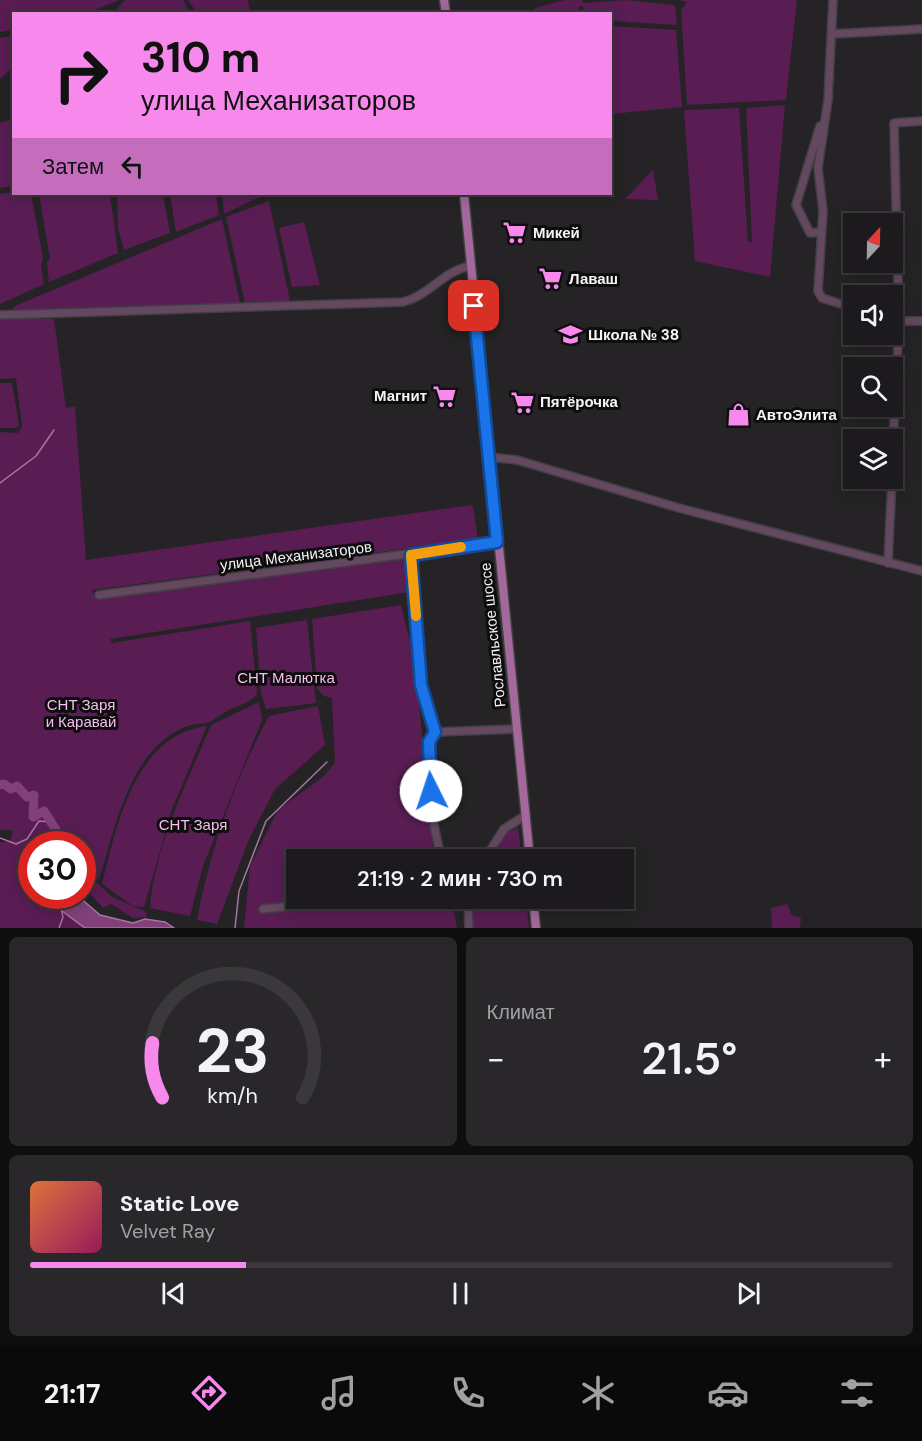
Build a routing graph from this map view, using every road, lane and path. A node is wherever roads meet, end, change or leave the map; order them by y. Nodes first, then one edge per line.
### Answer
1 (833, 0) edge
2 (922, 29) edge
3 (832, 34) junction
4 (825, 109) junction
5 (922, 121) edge
6 (464, 195) edge
7 (820, 232) junction
8 (471, 266) junction
9 (896, 285) edge
10 (843, 305) edge
11 (0, 315) edge
12 (922, 321) edge
13 (903, 322) edge
14 (895, 345) edge
15 (893, 429) edge
16 (488, 457) junction
17 (891, 489) edge
18 (497, 542) junction
19 (411, 555) junction
20 (888, 563) junction
21 (922, 571) edge
22 (99, 595) dead end
23 (516, 729) junction
24 (435, 732) junction
25 (526, 815) junction
26 (439, 849) edge
27 (491, 849) edge
28 (529, 849) edge
29 (286, 907) edge
30 (263, 909) dead end
31 (468, 909) edge
32 (534, 909) edge
33 (469, 928) edge
34 (536, 928) edge

1 - 3 street
2 - 3 street
3 - 4 street
4 - 7 street
4 - 7 street
5 - 9 street
6 - 8 main road, Рославльское шоссе
7 - 10 street
8 - 11 street
8 - 16 main road, Рославльское шоссе
12 - 13 street
14 - 15 street
16 - 18 main road, Рославльское шоссе
16 - 20 street
17 - 20 street
18 - 19 street, улица Механизаторов
18 - 23 main road, Рославльское шоссе
19 - 22 street, улица Механизаторов
19 - 24 street
20 - 21 street
23 - 24 street
23 - 25 main road, Рославльское шоссе
24 - 26 street
25 - 27 street
25 - 28 main road, Рославльское шоссе
29 - 30 street
31 - 33 street
32 - 34 main road

